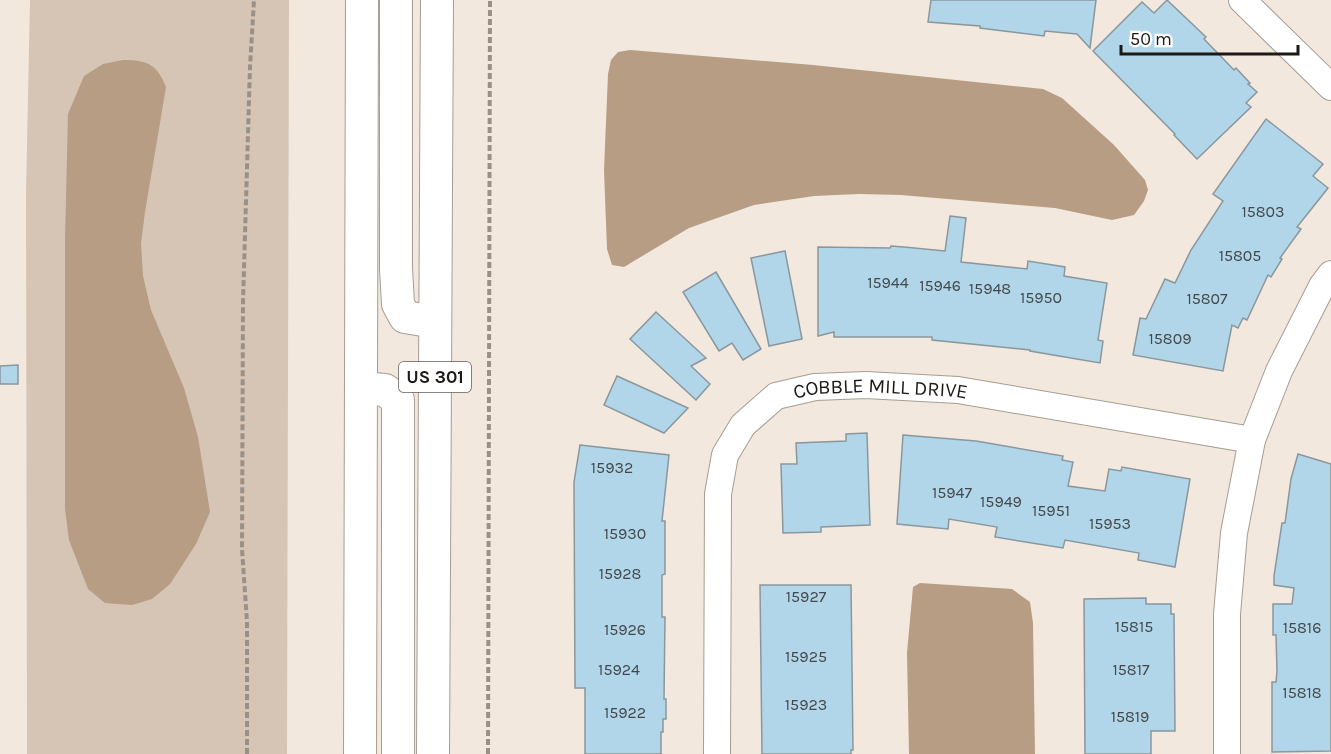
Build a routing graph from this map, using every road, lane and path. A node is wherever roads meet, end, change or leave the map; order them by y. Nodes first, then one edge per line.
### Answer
1 (254, 0) edge
2 (362, 0) edge
3 (396, 0) edge
4 (437, 0) edge
5 (490, 0) edge
6 (1242, 0) edge
7 (1331, 87) edge
8 (1331, 274) edge
9 (435, 322) junction
10 (361, 388) junction
11 (1252, 440) junction
12 (247, 754) edge
13 (360, 754) edge
14 (398, 754) edge
15 (433, 754) edge
16 (488, 754) edge
17 (717, 754) edge
18 (1227, 754) edge

1 - 12 path
2 - 10 main road
3 - 9 main road
4 - 9 main road, US 301
5 - 16 path
6 - 7 street
8 - 11 street
9 - 15 main road, US 301
10 - 13 main road
10 - 14 main road
11 - 17 street, COBBLE MILL DRIVE
11 - 18 street

